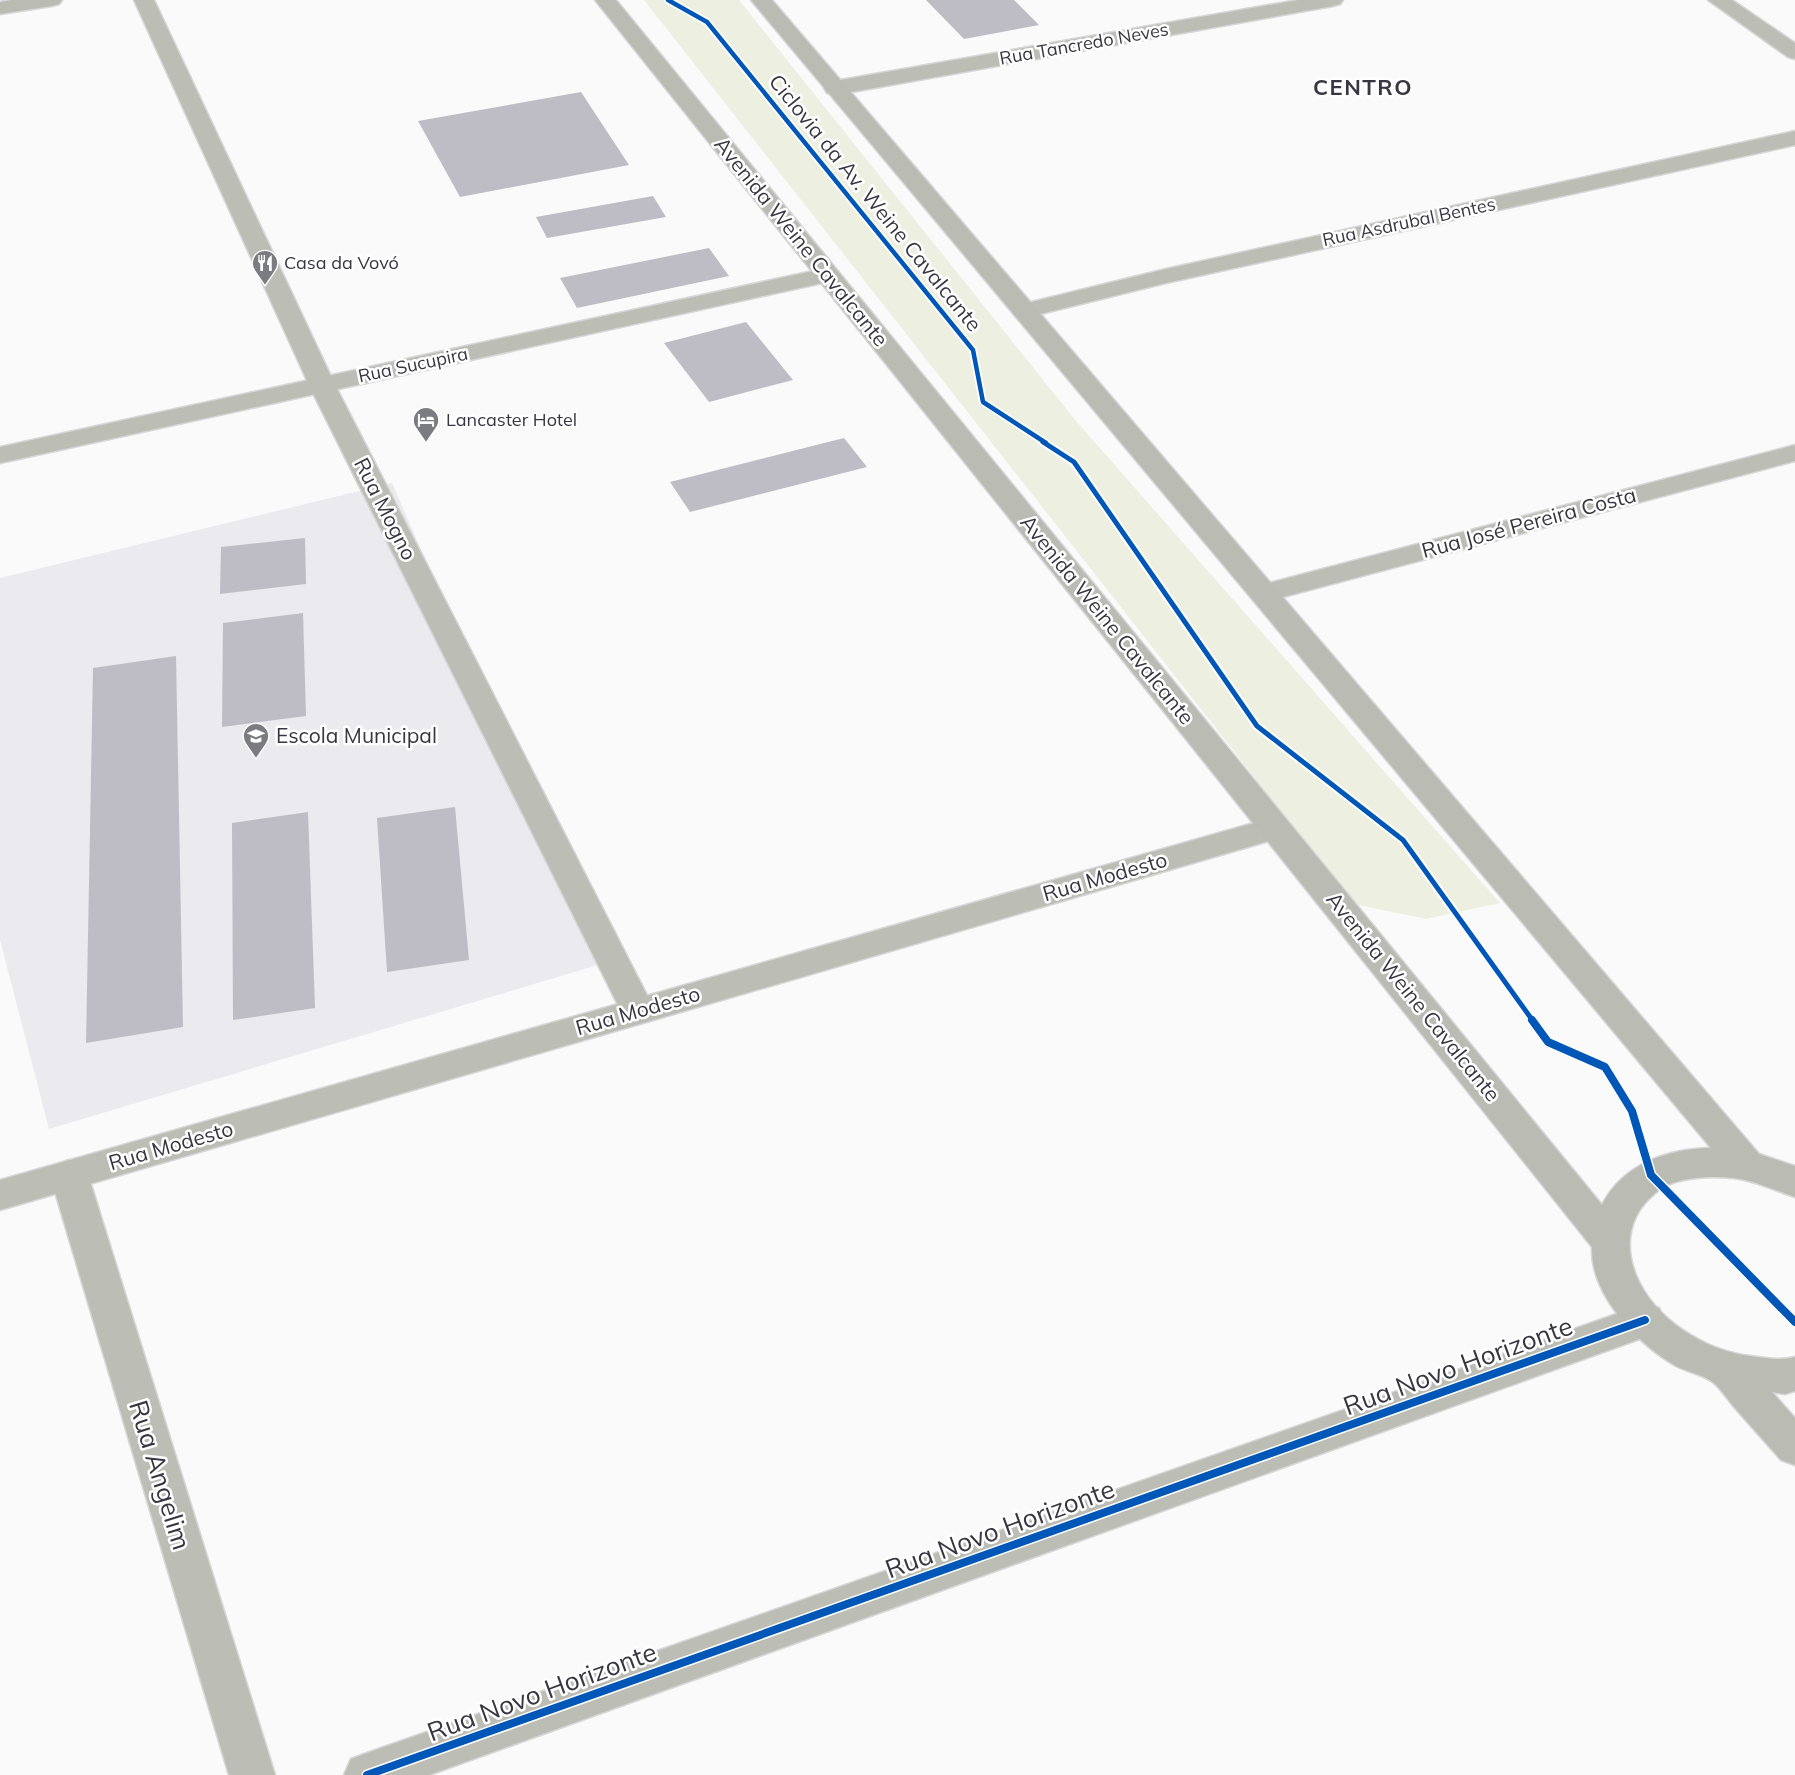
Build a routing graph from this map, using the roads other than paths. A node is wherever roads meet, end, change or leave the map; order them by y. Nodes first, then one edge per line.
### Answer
1 (52, 0) edge
2 (144, 0) edge
3 (604, 0) edge
4 (761, 0) edge
5 (1333, 0) edge
6 (1719, 0) edge
7 (23, 2) edge
8 (0, 8) edge
9 (1795, 53) edge
10 (835, 88) junction
11 (1795, 138) edge
12 (827, 275) junction
13 (1024, 311) junction
14 (322, 385) junction
15 (1795, 453) edge
16 (0, 455) edge
17 (1264, 593) junction
18 (1275, 828) junction
19 (638, 1011) junction
20 (1746, 1164) junction
21 (69, 1176) junction
22 (1795, 1182) edge
23 (0, 1195) edge
24 (1608, 1239) junction
25 (1645, 1320) junction
26 (1726, 1369) junction
27 (1795, 1374) edge
28 (1795, 1447) edge
29 (252, 1775) edge
30 (367, 1775) edge

1 - 7 main road
2 - 14 street, Rua Mogno
3 - 12 main road, Avenida Weine Cavalcante
4 - 10 main road
5 - 10 street, Rua Tancredo Neves
6 - 9 street
7 - 8 main road
10 - 13 main road
11 - 13 street, Rua Asdrubal Bentes
12 - 14 street, Rua Sucupira
12 - 18 main road, Avenida Weine Cavalcante
13 - 17 main road
14 - 16 street, Rua Sucupira
14 - 19 street, Rua Mogno
15 - 17 street, Rua José Pereira Costa
17 - 20 main road
18 - 19 street, Rua Modesto
18 - 24 main road, Avenida Weine Cavalcante
19 - 21 street, Rua Modesto
20 - 22 main road
20 - 24 main road
21 - 23 street, Rua Modesto
21 - 29 street, Rua Angelim
24 - 25 main road
25 - 26 main road
25 - 30 street, Rua Novo Horizonte
26 - 27 main road
26 - 28 main road

